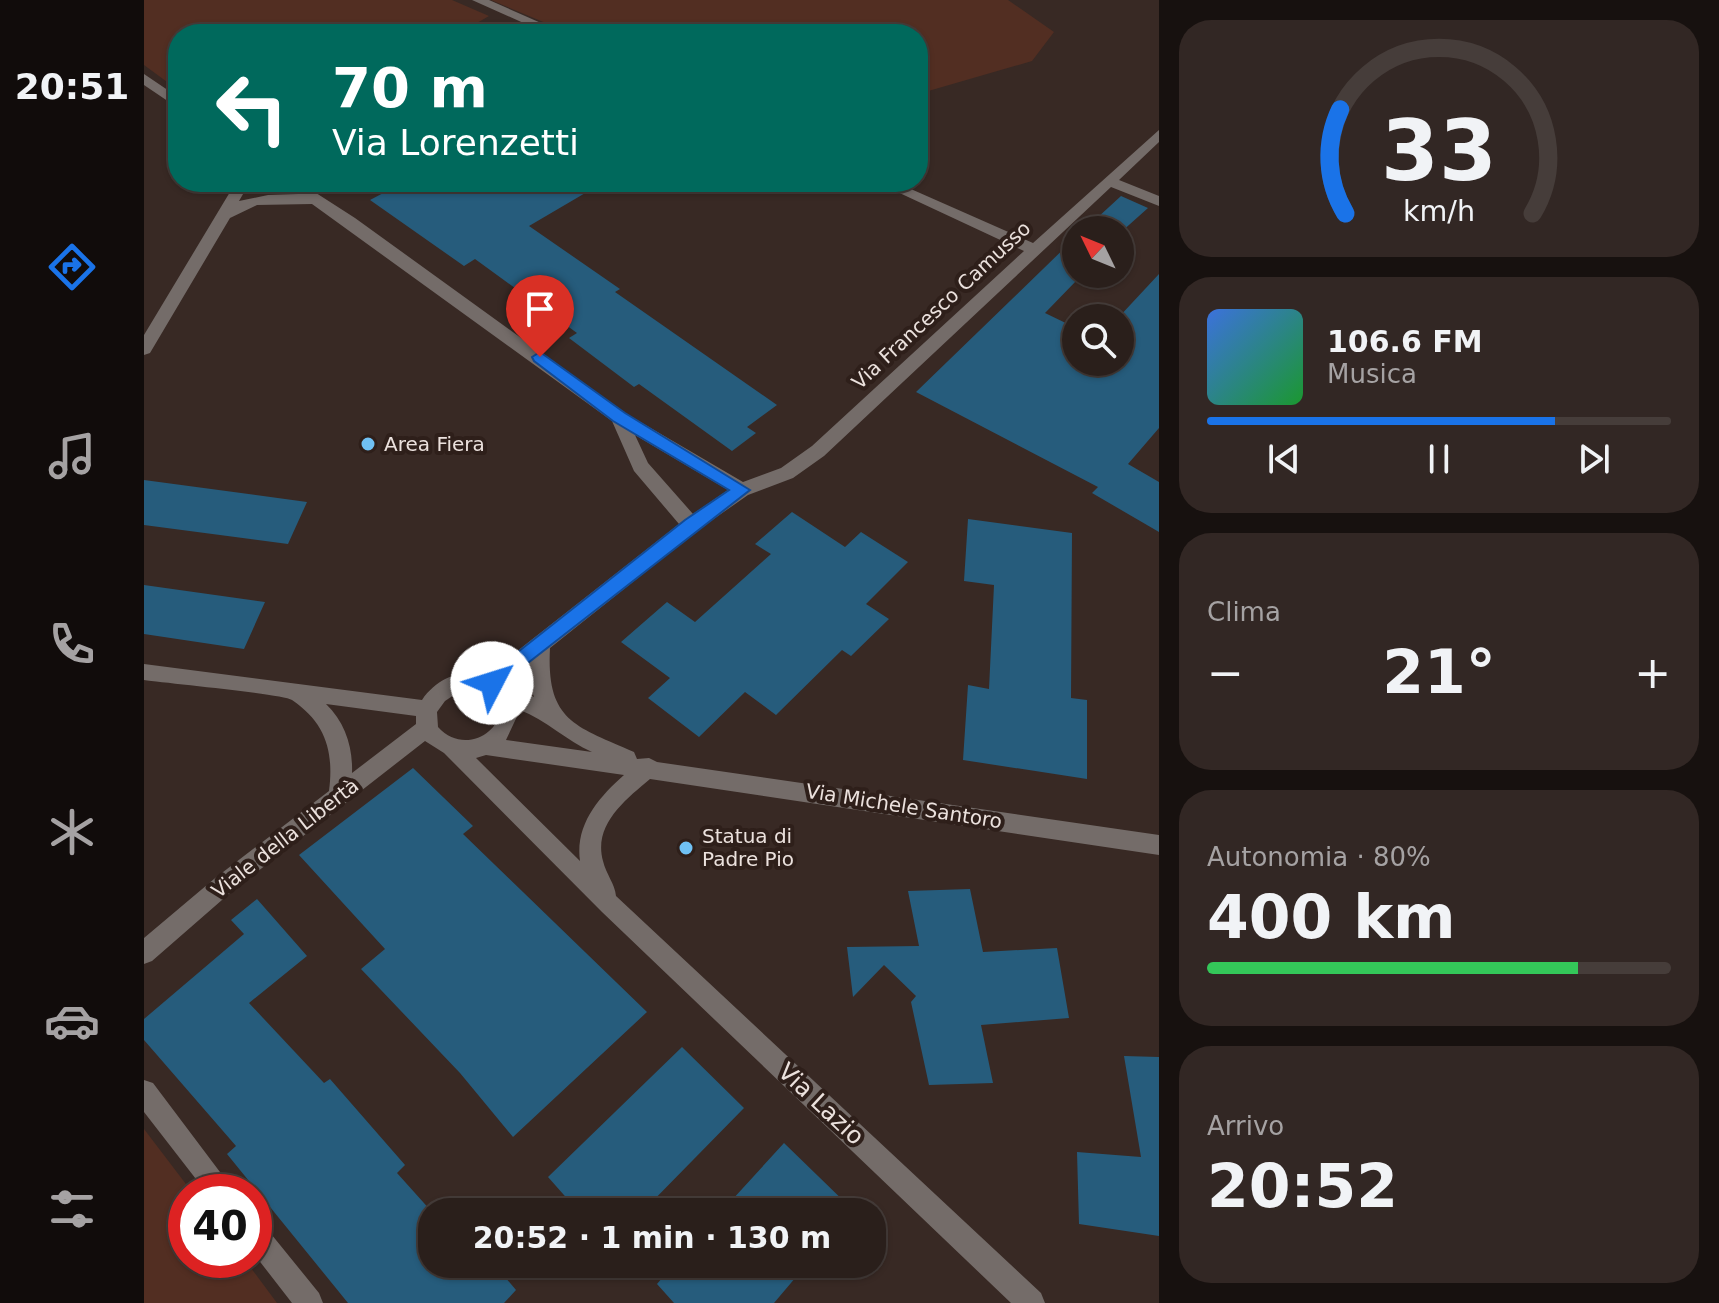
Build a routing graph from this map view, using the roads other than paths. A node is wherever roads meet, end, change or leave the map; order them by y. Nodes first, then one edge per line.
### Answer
1 (478, 0) edge
2 (535, 24) edge
3 (144, 78) edge
4 (168, 96) edge
5 (1159, 134) edge
6 (1109, 181) junction
7 (237, 192) edge
8 (304, 192) edge
9 (905, 192) edge
10 (315, 199) junction
11 (1159, 201) edge
12 (222, 217) junction
13 (1033, 249) junction
14 (144, 349) edge
15 (619, 417) junction
16 (742, 490) junction
17 (691, 525) junction
18 (540, 643) junction
19 (144, 672) edge
20 (498, 688) junction
21 (286, 691) junction
22 (550, 714) junction
23 (427, 718) junction
24 (487, 746) junction
25 (452, 749) junction
26 (649, 767) junction
27 (339, 795) junction
28 (1159, 845) edge
29 (610, 905) junction
30 (144, 953) edge
31 (144, 1092) edge
32 (208, 1174) edge
33 (272, 1256) edge
34 (309, 1303) edge
35 (1031, 1303) edge

1 - 2 street
3 - 4 street
5 - 6 street, Via Francesco Camusso
6 - 11 street
6 - 13 street, Via Francesco Camusso
7 - 12 street
8 - 10 street
9 - 13 street
10 - 12 street
10 - 15 street
12 - 14 street
13 - 16 street, Via Francesco Camusso
15 - 16 street
15 - 17 street
16 - 17 street
17 - 18 street
18 - 20 street
18 - 22 street
19 - 21 street
20 - 22 street, Via Michele Santoro
20 - 23 street, Viale della Libertà
20 - 24 street
21 - 23 street
21 - 27 street
22 - 26 street, Via Michele Santoro
23 - 25 street
23 - 27 street, Viale della Libertà
24 - 25 street
24 - 26 street, Via Michele Santoro
25 - 29 street, Via Lazio
26 - 28 street, Via Michele Santoro
26 - 29 street, Via Lazio
27 - 30 street, Viale della Libertà
29 - 35 street, Via Lazio
31 - 32 street
33 - 34 street

